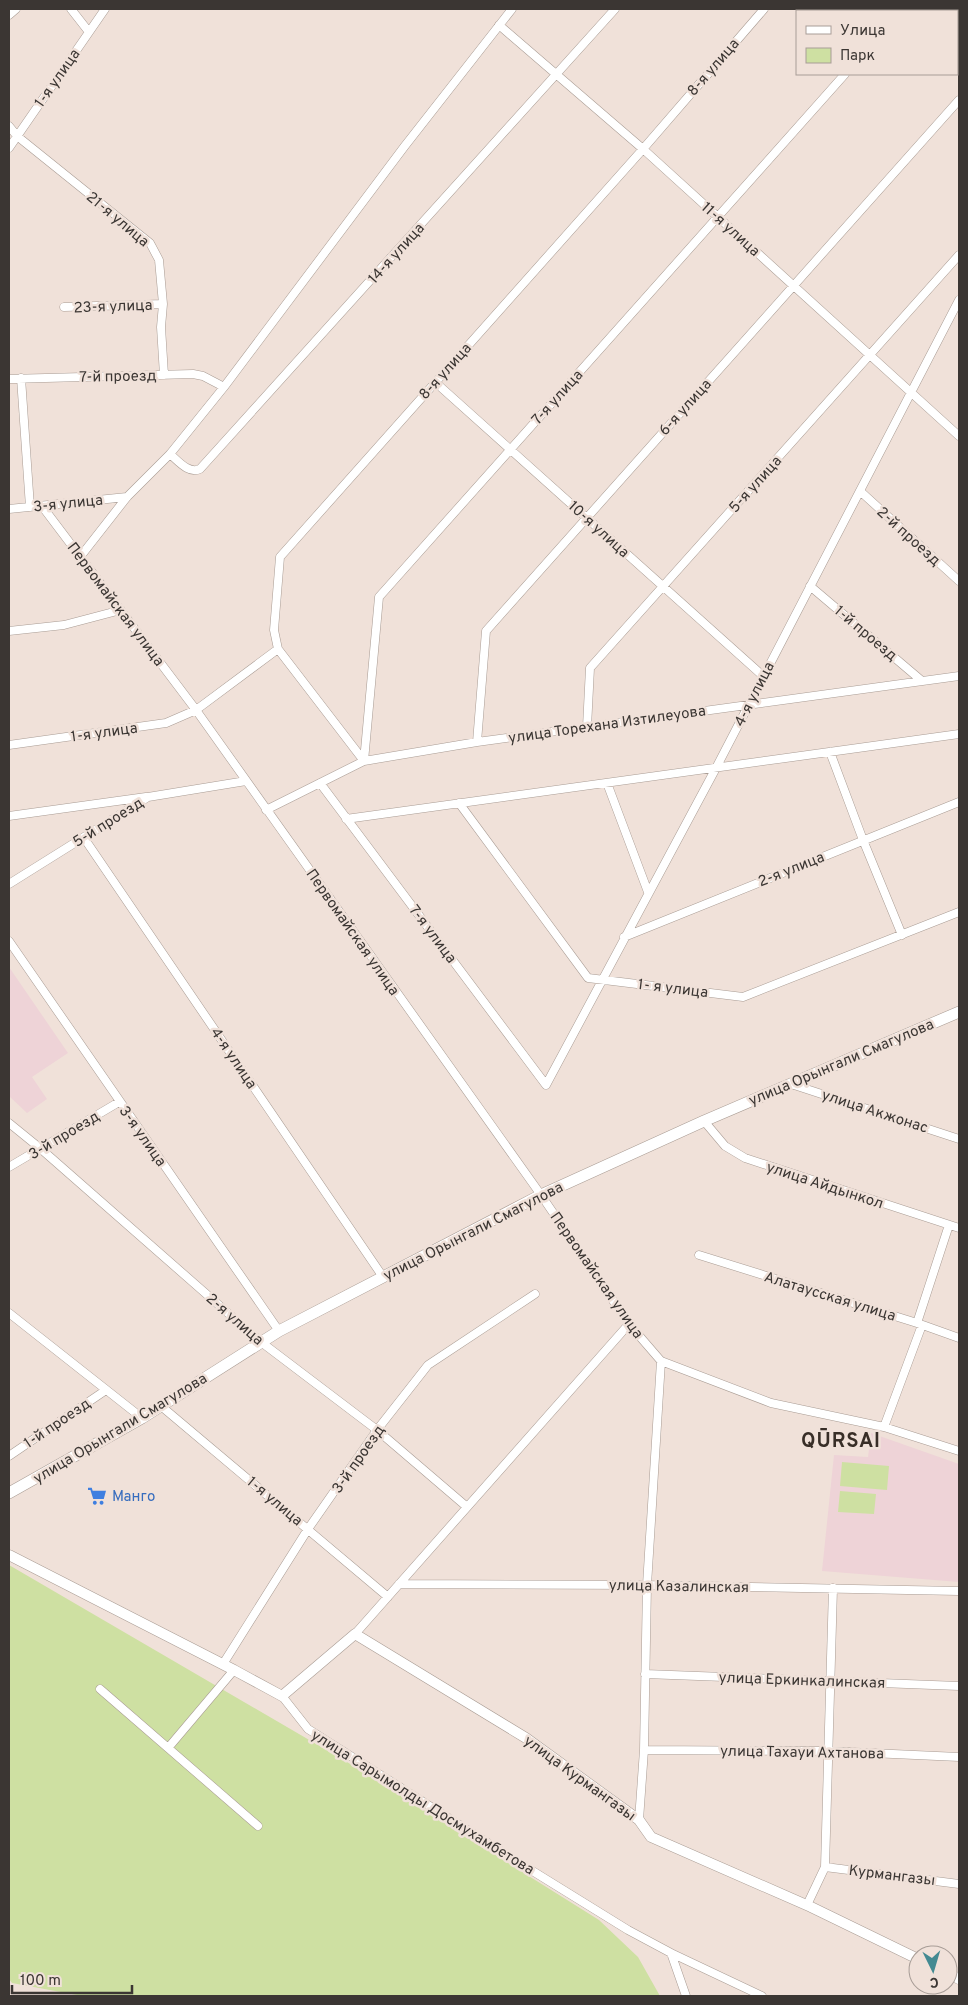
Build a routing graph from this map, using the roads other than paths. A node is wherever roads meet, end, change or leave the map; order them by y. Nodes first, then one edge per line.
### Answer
1 (16, 9) edge
2 (71, 9) edge
3 (105, 9) edge
4 (512, 9) edge
5 (615, 9) edge
6 (764, 9) edge
7 (9, 15) edge
8 (499, 26) junction
9 (89, 32) junction
10 (557, 74) junction
11 (844, 75) edge
12 (959, 100) edge
13 (9, 126) edge
14 (16, 136) junction
15 (9, 148) edge
16 (643, 149) junction
17 (718, 217) junction
18 (959, 255) edge
19 (794, 286) junction
20 (959, 300) edge
21 (163, 304) junction
22 (64, 307) dead end
23 (870, 355) junction
24 (164, 374) junction
25 (22, 378) junction
26 (9, 379) edge
27 (435, 382) junction
28 (224, 386) junction
29 (911, 392) junction
30 (959, 436) edge
31 (510, 450) junction
32 (170, 454) junction
33 (860, 491) junction
34 (127, 497) junction
35 (42, 506) junction
36 (30, 507) junction
37 (9, 509) edge
38 (586, 518) junction
39 (80, 557) junction
40 (959, 580) edge
41 (663, 586) junction
42 (810, 586) junction
43 (121, 610) junction
44 (9, 631) edge
45 (278, 649) junction
46 (763, 676) junction
47 (959, 676) edge
48 (922, 681) junction
49 (748, 705) junction
50 (196, 710) junction
51 (587, 727) junction
52 (959, 734) edge
53 (477, 742) junction
54 (9, 745) edge
55 (830, 752) junction
56 (364, 761) junction
57 (716, 768) junction
58 (246, 781) junction
59 (320, 783) junction
60 (606, 783) junction
61 (148, 797) junction
62 (959, 802) edge
63 (458, 803) junction
64 (266, 810) junction
65 (9, 816) edge
66 (346, 819) junction
67 (84, 838) junction
68 (862, 840) junction
69 (9, 884) edge
70 (648, 892) junction
71 (959, 912) edge
72 (902, 935) junction
73 (624, 938) junction
74 (9, 941) edge
75 (602, 978) junction
76 (959, 1012) edge
77 (790, 1084) junction
78 (546, 1085) joint
79 (119, 1102) junction
80 (704, 1121) junction
81 (9, 1123) edge
82 (959, 1139) edge
83 (41, 1149) junction
84 (9, 1168) edge
85 (541, 1195) junction
86 (949, 1225) junction
87 (959, 1228) edge
88 (700, 1255) dead end
89 (383, 1277) junction
90 (534, 1294) dead end
91 (9, 1313) edge
92 (629, 1324) junction
93 (919, 1324) junction
94 (279, 1330) junction
95 (959, 1338) edge
96 (261, 1342) junction
97 (661, 1361) junction
98 (106, 1390) junction
99 (161, 1406) junction
100 (142, 1418) junction
101 (884, 1427) junction
102 (378, 1430) junction
103 (959, 1451) edge
104 (9, 1456) edge
105 (9, 1493) edge
106 (466, 1507) junction
107 (308, 1529) junction
108 (9, 1555) edge
109 (399, 1584) junction
110 (648, 1585) junction
111 (833, 1588) junction
112 (959, 1592) edge
113 (388, 1597) junction
114 (355, 1634) junction
115 (222, 1664) junction
116 (234, 1670) junction
117 (645, 1674) junction
118 (831, 1681) junction
119 (959, 1686) edge
120 (100, 1689) dead end
121 (282, 1696) junction
122 (168, 1748) junction
123 (644, 1750) junction
124 (827, 1751) junction
125 (959, 1757) edge
126 (639, 1820) junction
127 (258, 1826) dead end
128 (825, 1867) junction
129 (959, 1884) edge
130 (808, 1905) junction
131 (671, 1953) junction
132 (908, 1954) edge
133 (686, 1996) edge
134 (762, 1996) edge

1 - 7 street
2 - 9 street
3 - 9 street, 1-я улица
4 - 8 street
5 - 10 street, 14-я улица
6 - 16 street, 8-я улица
8 - 10 street, 11-я улица
8 - 28 street
9 - 14 street, 1-я улица
10 - 16 street, 11-я улица
10 - 32 street, 14-я улица
11 - 17 street, 7-я улица
12 - 19 street, 6-я улица
13 - 14 street, 21-я улица
14 - 15 street, 1-я улица
14 - 21 street, 21-я улица
16 - 17 street, 11-я улица
16 - 27 street, 8-я улица
17 - 19 street, 11-я улица
17 - 31 street, 7-я улица
18 - 23 street, 5-я улица
19 - 23 street, 11-я улица
19 - 38 street, 6-я улица
20 - 29 street, 4-я улица
21 - 22 street, 23-я улица
21 - 24 street, 21-я улица
23 - 29 street, 11-я улица
23 - 41 street, 5-я улица
24 - 25 street, 7-й проезд
24 - 28 street, 7-й проезд
25 - 26 street, 7-й проезд
25 - 36 street
27 - 31 street, 10-я улица
27 - 45 street, 8-я улица
28 - 32 street
29 - 30 street, 11-я улица
29 - 33 street, 4-я улица
31 - 38 street, 10-я улица
31 - 56 street, 7-я улица
32 - 34 street
33 - 40 street, 2-й проезд
33 - 42 street, 4-я улица
34 - 35 street, 3-я улица
34 - 39 street
35 - 36 street, 3-я улица
35 - 39 street, Первомайская улица
36 - 37 street, 3-я улица
38 - 41 street, 10-я улица
38 - 53 street, 6-я улица
39 - 43 street, Первомайская улица
41 - 46 street, 10-я улица
41 - 51 street, 5-я улица
42 - 46 street, 4-я улица
42 - 48 street, 1-й проезд
43 - 44 street
43 - 50 street, Первомайская улица
45 - 50 street, 1-я улица
45 - 56 street, 8-я улица
46 - 49 street, 4-я улица
47 - 48 street, улица Торехана Изтилеуова
48 - 49 street, улица Торехана Изтилеуова
49 - 51 street, улица Торехана Изтилеуова
49 - 57 street, 4-я улица
50 - 54 street, 1-я улица
50 - 58 street, Первомайская улица
51 - 53 street, улица Торехана Изтилеуова
52 - 55 street
53 - 56 street, улица Торехана Изтилеуова
55 - 57 street
55 - 68 street
56 - 59 street, улица Торехана Изтилеуова
57 - 60 street
57 - 70 street, 4-я улица
58 - 61 street, 5-й проезд
58 - 64 street, Первомайская улица
59 - 64 street, улица Торехана Изтилеуова
59 - 66 street, 7-я улица
60 - 63 street
60 - 70 street
61 - 65 street
61 - 67 street, 5-й проезд
62 - 68 street, 2-я улица
63 - 66 street
63 - 75 street, 1- я улица
64 - 85 street, Первомайская улица
66 - 78 street, 7-я улица
67 - 69 street, 5-й проезд
67 - 89 street, 4-я улица
68 - 72 street
68 - 73 street, 2-я улица
70 - 73 street, 4-я улица
71 - 72 street, 1- я улица
72 - 75 street, 1- я улица
73 - 75 street, 4-я улица
74 - 79 street, 3-я улица
75 - 78 street, 4-я улица
76 - 77 main road, улица Орынгали Смагулова
77 - 80 main road, улица Орынгали Смагулова
77 - 82 street, улица Акжонас
79 - 83 street, 3-й проезд
79 - 94 street, 3-я улица
80 - 85 main road, улица Орынгали Смагулова
80 - 86 street, улица Айдынкол
81 - 83 street, 2-я улица
83 - 84 street, 3-й проезд
83 - 96 street, 2-я улица
85 - 89 main road, улица Орынгали Смагулова
85 - 92 street, Первомайская улица
86 - 87 street, улица Айдынкол
86 - 93 street
88 - 93 street, Алатаусская улица
89 - 94 main road, улица Орынгали Смагулова
90 - 102 street, 3-й проезд
91 - 98 street
92 - 97 street, Первомайская улица
92 - 106 street
93 - 95 street, Алатаусская улица
93 - 101 street
94 - 96 main road, улица Орынгали Смагулова
96 - 99 main road, улица Орынгали Смагулова
96 - 102 street, 2-я улица
97 - 101 street
97 - 110 street
98 - 100 street
98 - 104 street, 1-й проезд
99 - 100 main road, улица Орынгали Смагулова
99 - 107 street, 1-я улица
100 - 105 main road, улица Орынгали Смагулова
101 - 103 street
102 - 106 street, 2-я улица
102 - 107 street, 3-й проезд
106 - 109 street
107 - 113 street, 1-я улица
107 - 115 street, 3-й проезд
108 - 115 street, улица Сарымолды Досмухамбетова
109 - 110 street, улица Казалинская
109 - 113 street
110 - 111 street, улица Казалинская
110 - 117 street
111 - 112 street, улица Казалинская
111 - 118 street
113 - 114 street
114 - 121 street
114 - 126 street, улица Курмангазы
115 - 116 street, улица Сарымолды Досмухамбетова
116 - 121 street, улица Сарымолды Досмухамбетова
116 - 122 street
117 - 118 street, улица Еркинкалинская
117 - 123 street
118 - 119 street, улица Еркинкалинская
118 - 124 street
120 - 122 street
121 - 131 street, улица Сарымолды Досмухамбетова
122 - 127 street
123 - 124 street, улица Тахауи Ахтанова
123 - 126 street
124 - 125 street, улица Тахауи Ахтанова
124 - 128 street
126 - 130 street, улица Курмангазы
128 - 129 street, Курмангазы
128 - 130 street
130 - 132 street, улица Курмангазы
131 - 133 street
131 - 134 street, улица Сарымолды Досмухамбетова

